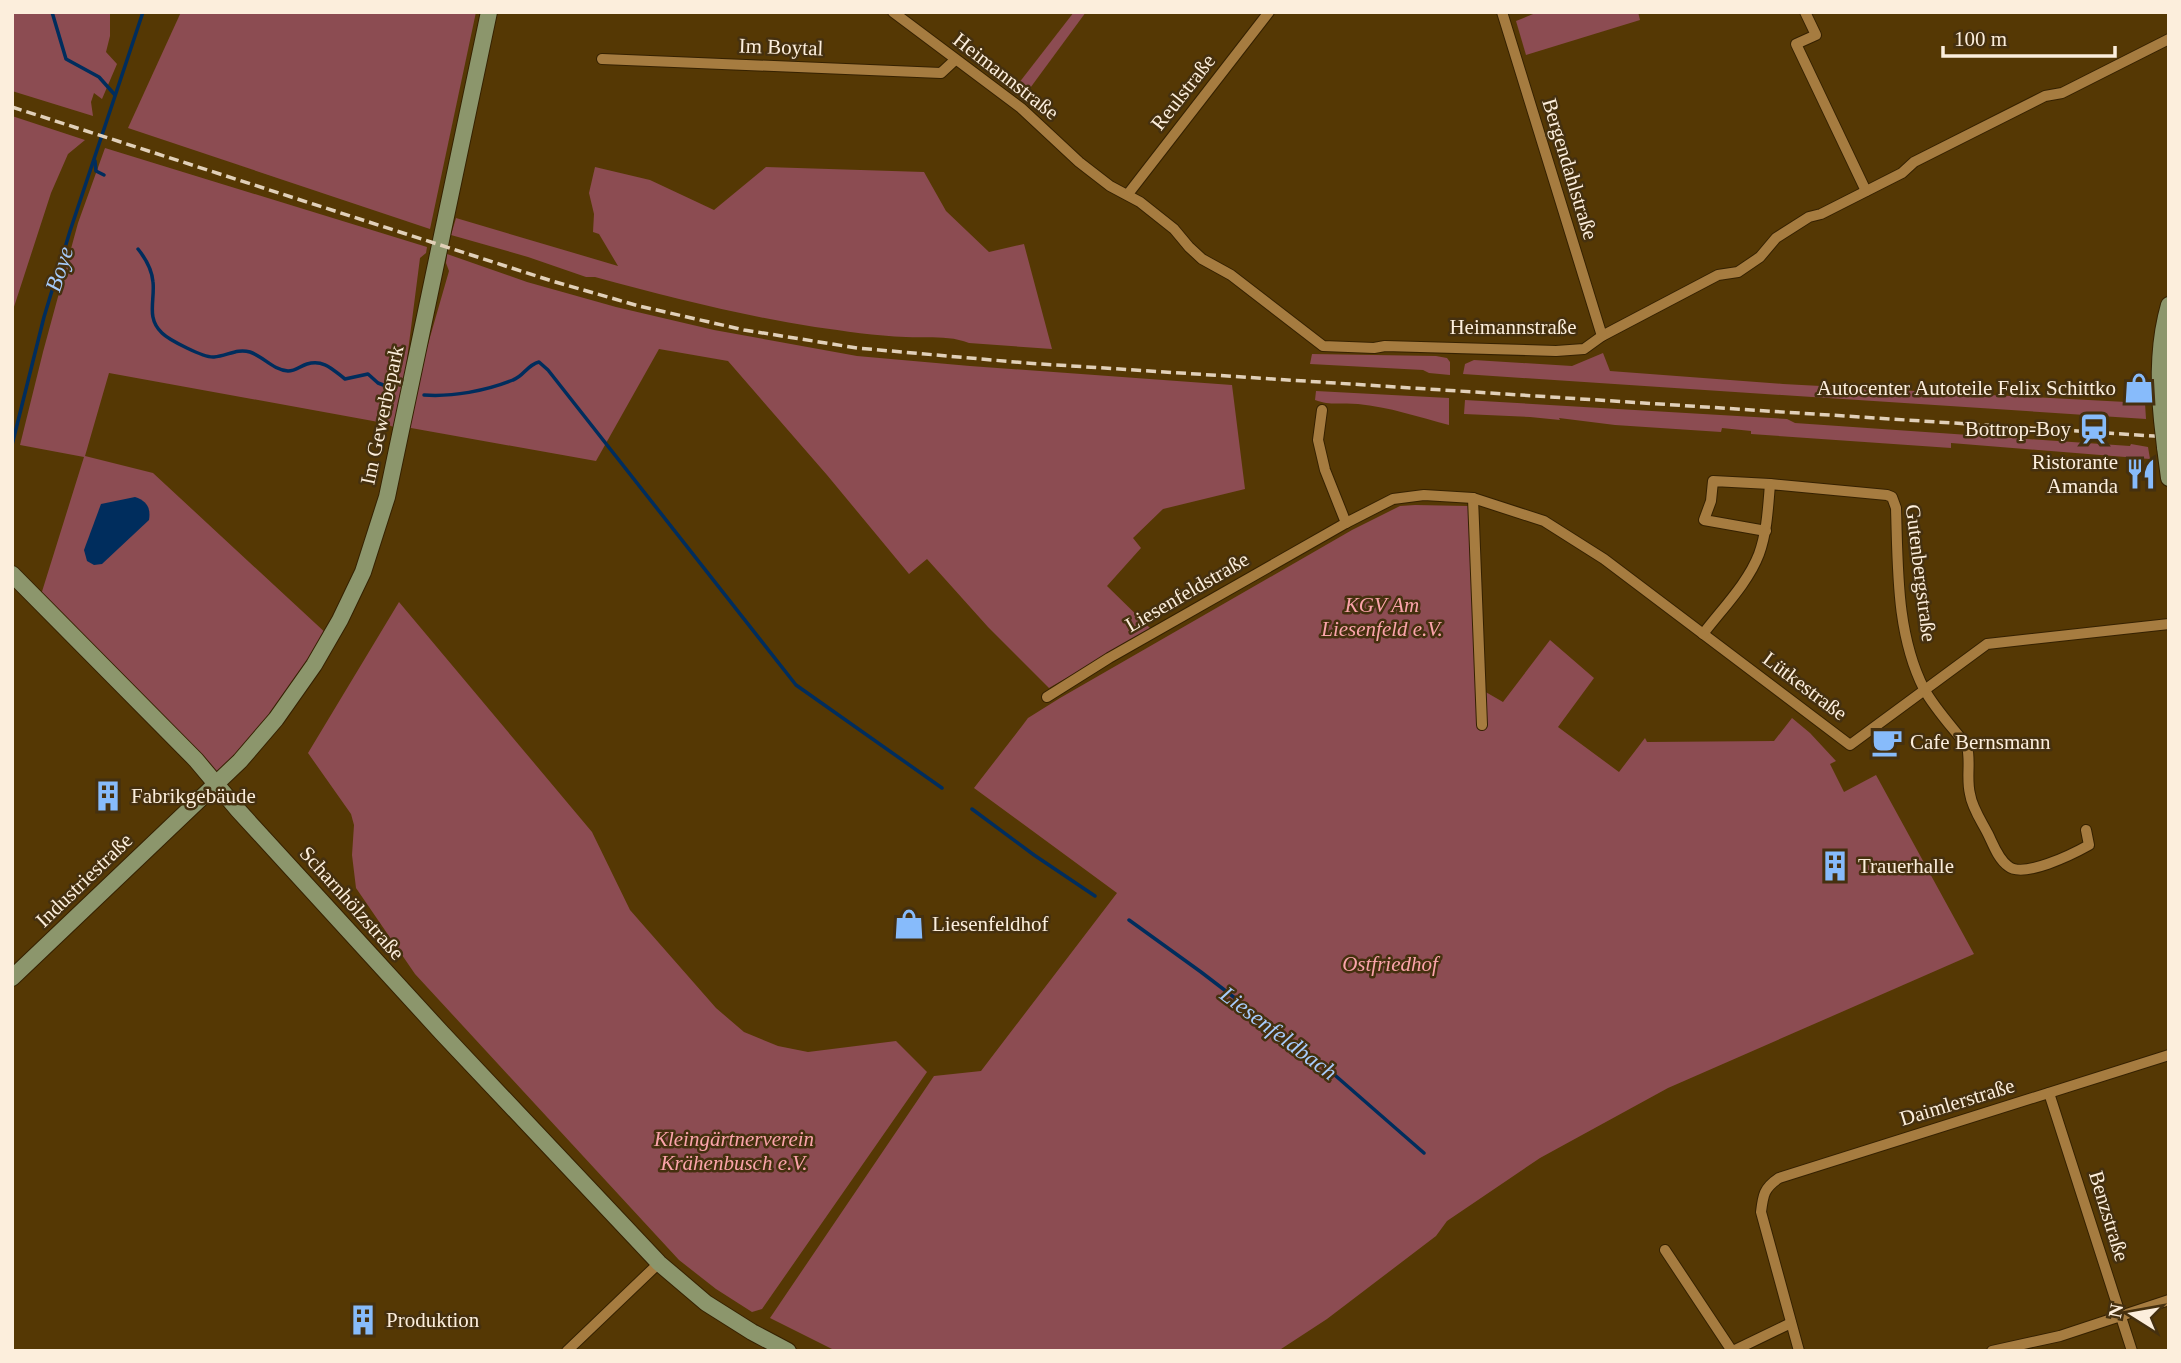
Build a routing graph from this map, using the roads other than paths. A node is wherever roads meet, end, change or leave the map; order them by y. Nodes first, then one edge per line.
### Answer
1 (489, 12) edge
2 (893, 12) edge
3 (1269, 12) edge
4 (1502, 12) edge
5 (1805, 12) edge
6 (2169, 39) edge
7 (602, 59) dead end
8 (954, 60) junction
9 (1866, 191) junction
10 (1128, 194) junction
11 (2169, 305) edge
12 (1602, 336) junction
13 (1322, 410) dead end
14 (2169, 478) edge
15 (1770, 484) junction
16 (1451, 496) joint
17 (1473, 498) junction
18 (1346, 523) junction
19 (1766, 531) junction
20 (12, 574) edge
21 (2169, 624) edge
22 (1703, 634) junction
23 (1925, 690) junction
24 (1047, 697) dead end
25 (1482, 724) dead end
26 (215, 782) junction
27 (2086, 831) dead end
28 (12, 978) edge
29 (2169, 1055) edge
30 (2049, 1093) junction
31 (1665, 1250) dead end
32 (659, 1263) junction
33 (2169, 1300) edge
34 (2120, 1316) junction
35 (1791, 1322) junction
36 (567, 1351) edge
37 (788, 1351) edge
38 (1732, 1351) edge
39 (1799, 1351) edge
40 (1992, 1351) edge
41 (2132, 1351) edge

1 - 26 main road, Im Gewerbepark
2 - 8 street, Heimannstraße
3 - 10 street, Reulstraße
4 - 12 street, Bergendahlstraße
5 - 9 street
6 - 9 street, Heimannstraße
7 - 8 street, Im Boytal
8 - 10 street, Heimannstraße
9 - 12 street, Heimannstraße
10 - 12 street, Heimannstraße
11 - 14 main road, bridge
13 - 18 street
15 - 19 street
15 - 19 street, Gutenbergstraße
15 - 23 street, Gutenbergstraße
16 - 17 street, Lütkestraße
16 - 18 street, Liesenfeldstraße
17 - 22 street, Lütkestraße
17 - 25 street
18 - 24 street, Liesenfeldstraße
19 - 22 street
20 - 26 main road, Scharnhölzstraße
21 - 23 street, Lütkestraße
22 - 23 street, Lütkestraße
23 - 27 street
26 - 28 main road, Industriestraße
26 - 32 main road, Scharnhölzstraße
29 - 30 street, Daimlerstraße
30 - 34 street, Benzstraße
30 - 35 street, Daimlerstraße
31 - 38 street
32 - 36 street
32 - 37 main road, Scharnhölzstraße
33 - 34 street
34 - 40 street
34 - 41 street, Benzstraße
35 - 38 street
35 - 39 street

